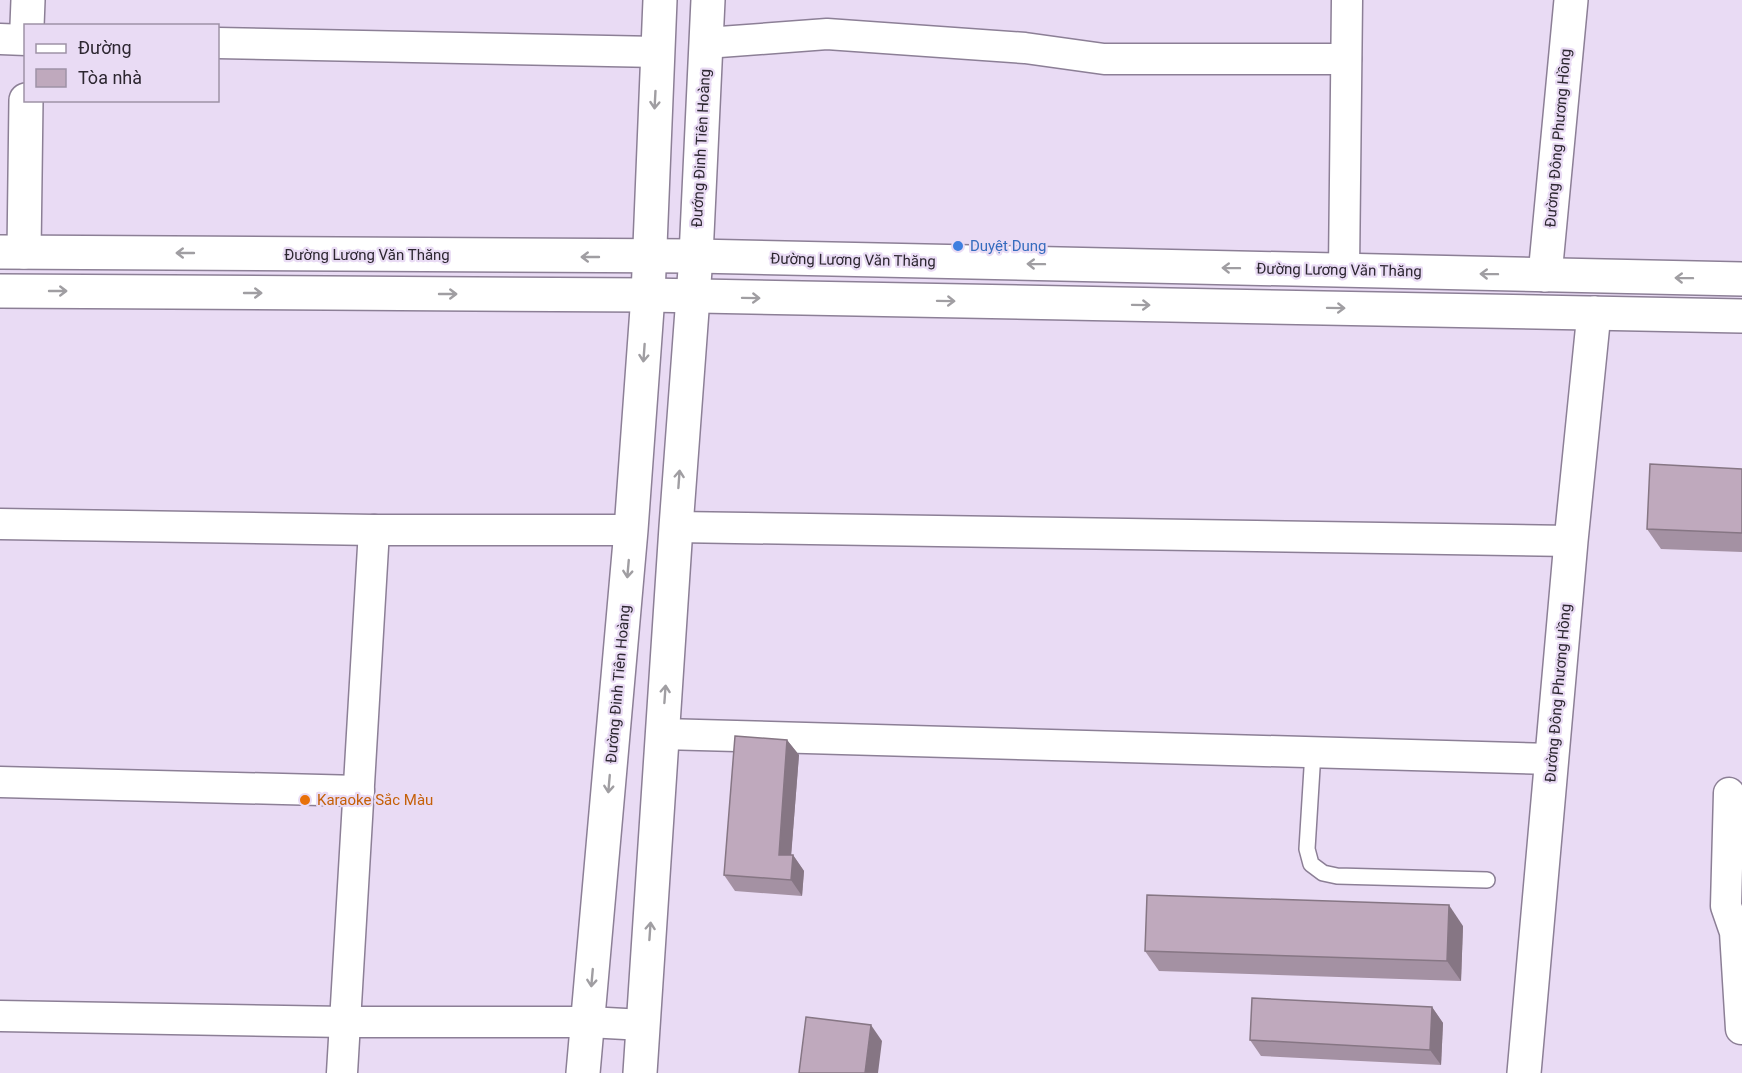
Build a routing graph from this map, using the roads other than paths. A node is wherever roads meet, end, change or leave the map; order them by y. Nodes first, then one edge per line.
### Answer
1 (28, 0) edge
2 (660, 0) edge
3 (708, 0) edge
4 (1347, 0) edge
5 (1571, 0) edge
6 (27, 24) edge
7 (0, 39) edge
8 (24, 40) edge
9 (219, 43) edge
10 (706, 43) junction
11 (658, 52) junction
12 (1346, 59) junction
13 (26, 102) edge
14 (12, 252) edge
15 (696, 256) junction
16 (648, 257) junction
17 (1344, 270) junction
18 (1545, 275) junction
19 (1742, 279) edge
20 (0, 291) edge
21 (648, 295) junction
22 (692, 297) junction
23 (1594, 313) junction
24 (1742, 316) edge
25 (0, 524) edge
26 (676, 527) junction
27 (374, 530) junction
28 (631, 530) junction
29 (1571, 541) junction
30 (662, 734) junction
31 (1313, 752) junction
32 (1552, 759) junction
33 (0, 782) edge
34 (359, 791) junction
35 (1729, 793) dead end
36 (1487, 880) dead end
37 (1739, 931) edge
38 (0, 1016) edge
39 (346, 1022) junction
40 (588, 1022) junction
41 (644, 1025) junction
42 (1741, 1029) edge
43 (342, 1073) edge
44 (583, 1073) edge
45 (640, 1073) edge
46 (1524, 1073) edge

1 - 6 main road
2 - 11 main road
3 - 10 main road, Đướng Đinh Tiên Hoàng
4 - 12 street
5 - 18 main road, Đường Đông Phương Hồng
7 - 8 street
9 - 11 street
10 - 12 street
10 - 15 main road, Đướng Đinh Tiên Hoàng
11 -> 16 main road
12 - 17 street
13 - 14 main road
16 -> 14 main road, Đường Lương Văn Thăng
15 - 16 main road, Đường Lương Văn Thăng
17 -> 15 main road, Đường Lương Văn Thăng
15 - 22 main road, Đướng Đinh Tiên Hoàng
16 - 21 main road
18 -> 17 main road, Đường Lương Văn Thăng
19 -> 18 main road, Đường Lương Văn Thăng
20 -> 21 main road
21 - 22 main road
21 -> 28 main road, Đường Đinh Tiên Hoàng
22 -> 23 main road
26 -> 22 main road
23 - 24 main road
23 - 29 main road, Đường Đông Phương Hồng
25 - 27 street
26 - 29 street
30 -> 26 main road
27 - 28 street
27 - 34 street
28 -> 40 main road, Đường Đinh Tiên Hoàng
29 - 32 main road, Đường Đông Phương Hồng
30 - 31 street
41 -> 30 main road
31 - 32 street
31 - 36 lane
32 - 46 main road, Đường Đông Phương Hồng
33 - 34 street
34 - 39 street
35 - 37 street
37 - 42 street
38 - 39 street
39 - 40 street
39 - 43 street
40 - 41 street
40 - 44 main road, Đường Đinh Tiên Hoàng
41 - 45 main road

